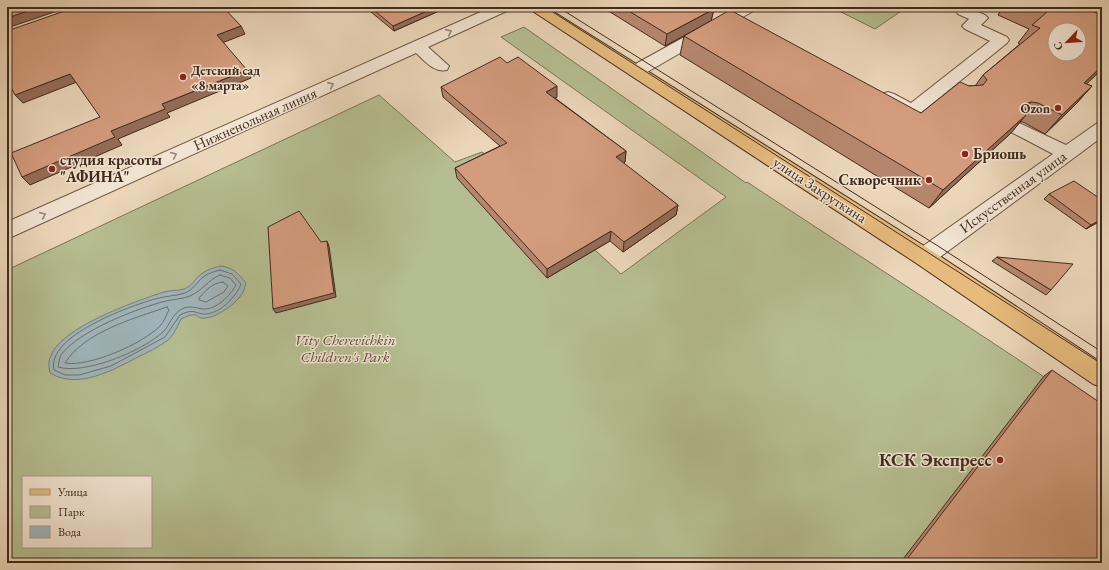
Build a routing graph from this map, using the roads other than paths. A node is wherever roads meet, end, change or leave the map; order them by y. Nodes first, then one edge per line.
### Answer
1 (504, 7) edge
2 (536, 7) edge
3 (968, 7) edge
4 (745, 15) edge
5 (416, 46) junction
6 (441, 66) dead end
7 (636, 72) junction
8 (942, 88) junction
9 (871, 89) edge
10 (958, 96) edge
11 (1017, 128) edge
12 (1102, 128) edge
13 (1066, 153) junction
14 (7, 231) edge
15 (924, 257) junction
16 (1102, 376) edge

5 -> 1 street, Нижненольная линия
2 - 7 main road, улица Закруткина
3 - 8 street
4 - 7 street
5 - 6 street
14 -> 5 street, Нижненольная линия
7 - 15 main road, улица Закруткина
8 - 9 street
8 - 10 street
11 - 13 street
12 - 13 street, Искусственная улица
13 - 15 street, Искусственная улица
15 - 16 main road, улица Закруткина

